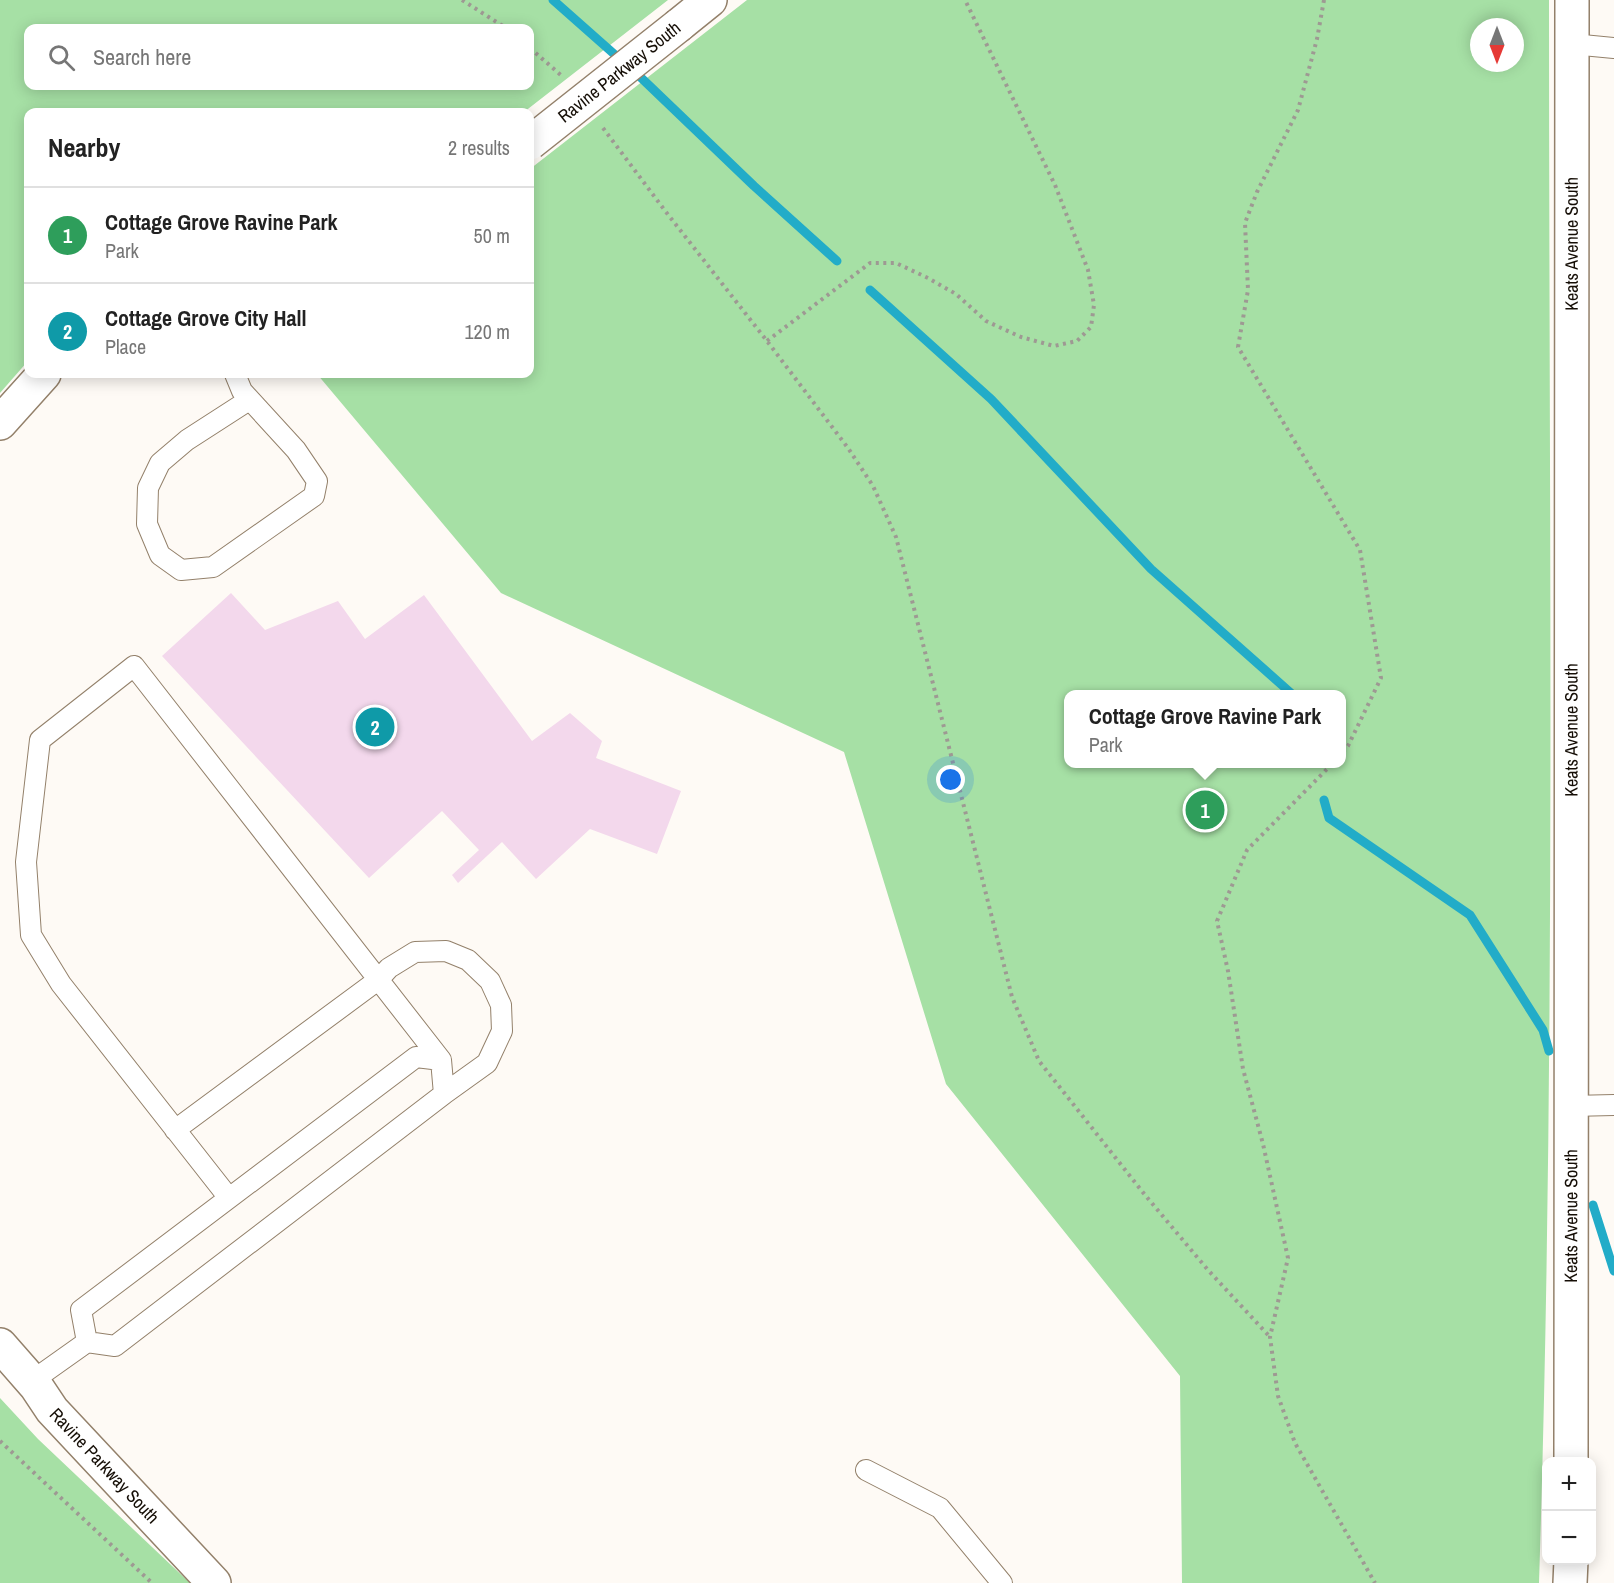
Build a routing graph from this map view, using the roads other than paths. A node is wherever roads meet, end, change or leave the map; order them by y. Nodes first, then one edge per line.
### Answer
1 (710, 0) edge
2 (1572, 0) edge
3 (1572, 44) junction
4 (1614, 48) edge
5 (534, 140) edge
6 (40, 378) edge
7 (237, 378) edge
8 (249, 400) junction
9 (0, 423) edge
10 (378, 980) junction
11 (441, 1060) junction
12 (441, 1096) junction
13 (1614, 1105) edge
14 (1571, 1106) junction
15 (175, 1130) junction
16 (229, 1198) junction
17 (87, 1342) junction
18 (0, 1345) edge
19 (32, 1381) junction
20 (1571, 1457) edge
21 (866, 1470) dead end
22 (1570, 1565) edge
23 (214, 1583) edge
24 (1002, 1583) edge
25 (1570, 1583) edge

1 - 5 main road, Ravine Parkway South, bridge
2 - 3 main road, Keats Avenue South
3 - 4 lane
3 - 14 main road, Keats Avenue South
6 - 9 main road
7 - 8 lane
8 - 8 lane
10 - 11 lane
10 - 12 lane
10 - 15 lane
10 - 15 lane
11 - 12 lane
11 - 16 lane
12 - 17 lane
13 - 14 lane
14 - 20 main road, Keats Avenue South
15 - 16 lane
16 - 17 lane
17 - 19 lane
18 - 19 main road, Ravine Parkway South
19 - 23 main road, Ravine Parkway South
21 - 24 lane
22 - 25 main road

